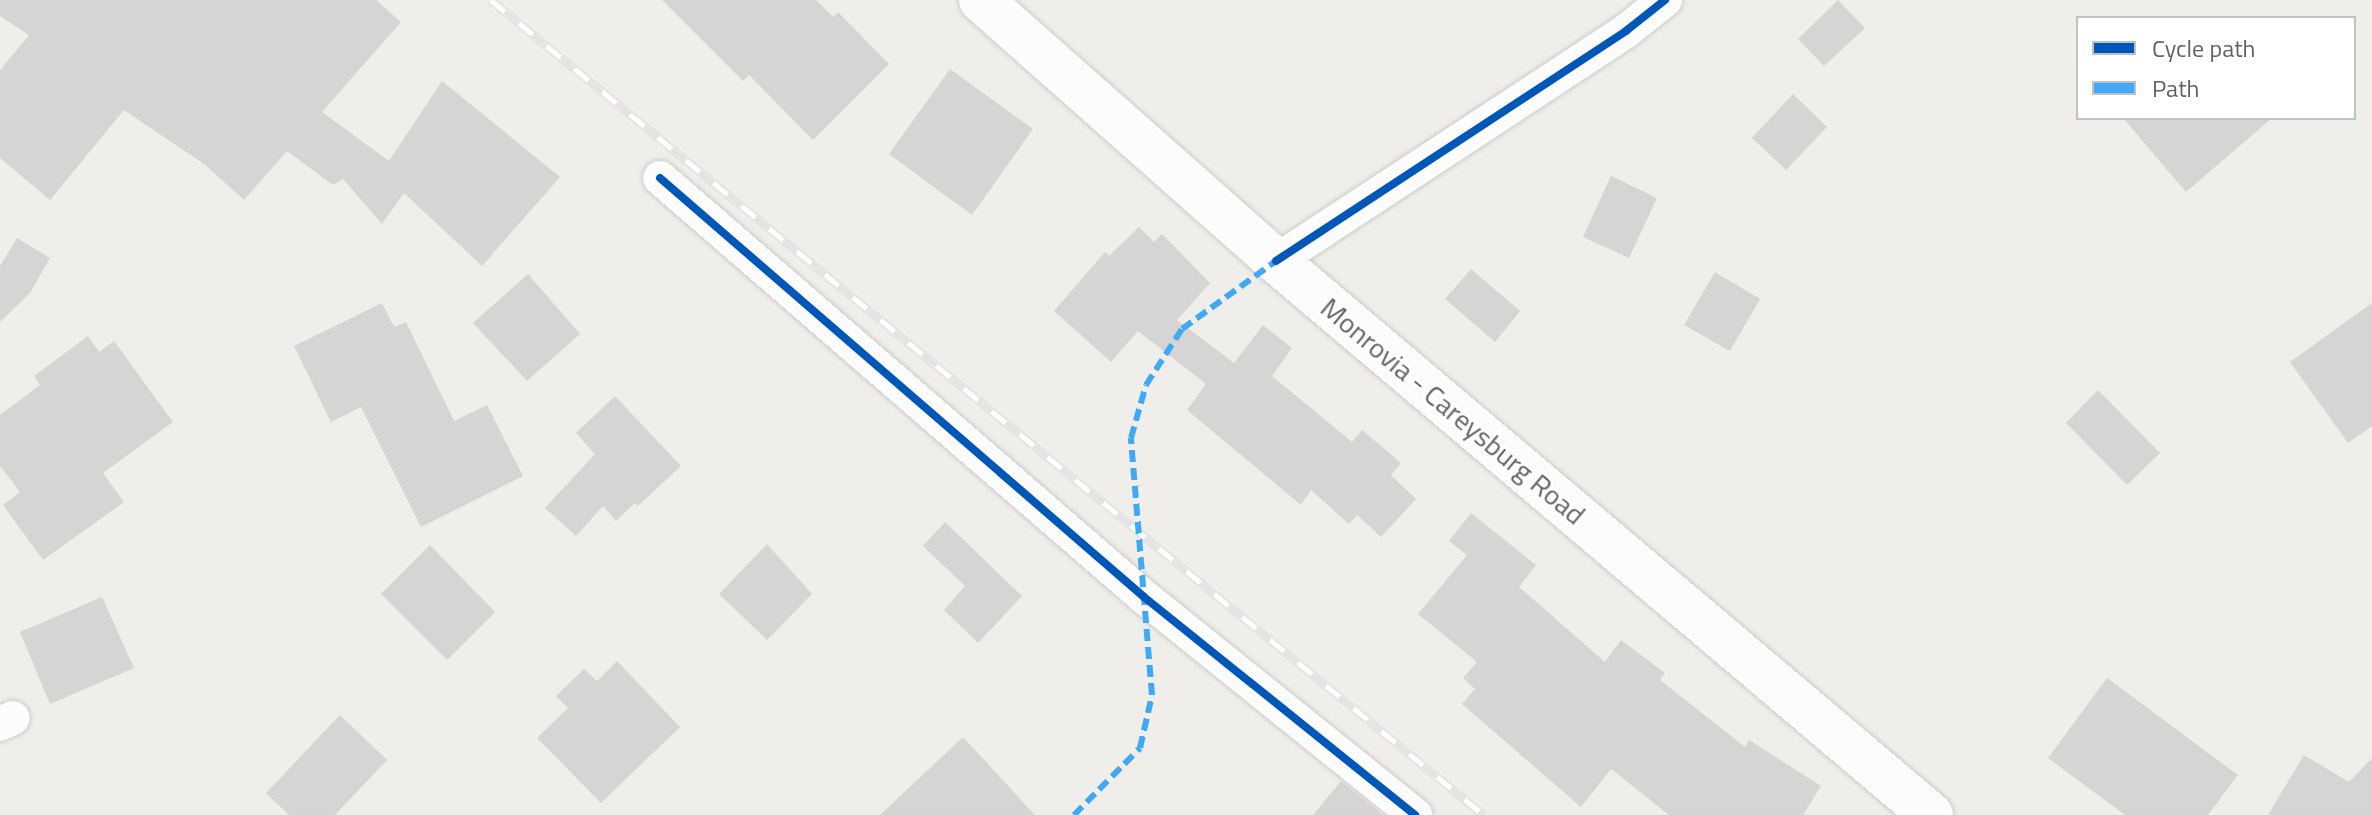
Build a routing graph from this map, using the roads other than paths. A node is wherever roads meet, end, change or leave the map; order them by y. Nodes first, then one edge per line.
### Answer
1 (981, 0) edge
2 (1665, 0) edge
3 (660, 178) dead end
4 (1276, 261) junction
5 (1415, 815) edge
6 (1931, 815) edge

1 - 4 main road, Monrovia - Careysburg Road
2 - 4 street
3 - 5 street
4 - 6 main road, Monrovia - Careysburg Road

